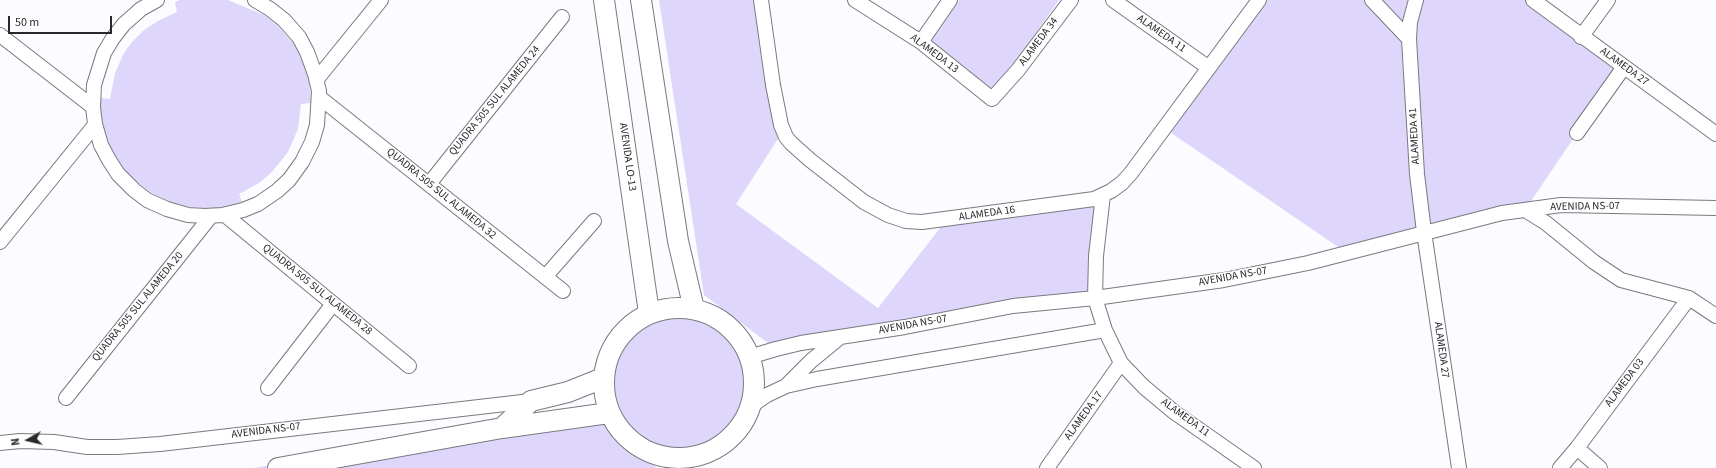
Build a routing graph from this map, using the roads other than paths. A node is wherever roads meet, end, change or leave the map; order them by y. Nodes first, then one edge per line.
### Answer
1 (155, 0) edge
2 (254, 0) edge
3 (381, 0) edge
4 (604, 0) edge
5 (641, 0) edge
6 (761, 0) edge
7 (855, 0) edge
8 (950, 0) edge
9 (1071, 0) edge
10 (1113, 0) edge
11 (1259, 0) edge
12 (1372, 0) edge
13 (1416, 0) edge
14 (1533, 0) edge
15 (1608, 0) edge
16 (562, 17) dead end
17 (0, 34) edge
18 (1581, 37) junction
19 (1409, 39) junction
20 (921, 42) junction
21 (341, 50) junction
22 (310, 58) junction
23 (1624, 67) junction
24 (1209, 68) junction
25 (96, 78) junction
26 (317, 80) junction
27 (1007, 83) joint
28 (68, 88) junction
29 (319, 97) junction
30 (93, 107) junction
31 (347, 119) junction
32 (95, 125) junction
33 (317, 126) junction
34 (1577, 133) dead end
35 (1716, 134) edge
36 (103, 150) junction
37 (74, 151) junction
38 (428, 184) junction
39 (1103, 195) junction
40 (248, 208) junction
41 (1716, 208) edge
42 (1525, 210) junction
43 (188, 215) junction
44 (218, 216) junction
45 (594, 221) dead end
46 (1424, 232) junction
47 (253, 238) junction
48 (0, 242) edge
49 (187, 246) junction
50 (546, 277) junction
51 (563, 291) dead end
52 (1095, 298) junction
53 (1688, 298) junction
54 (333, 304) junction
55 (694, 309) junction
56 (649, 313) junction
57 (1716, 316) edge
58 (1105, 330) junction
59 (841, 337) junction
60 (749, 357) junction
61 (1121, 363) junction
62 (410, 366) dead end
63 (603, 378) junction
64 (786, 386) junction
65 (268, 388) dead end
66 (66, 398) dead end
67 (531, 401) junction
68 (751, 406) junction
69 (609, 413) junction
70 (502, 428) junction
71 (0, 443) edge
72 (1577, 448) junction
73 (645, 451) junction
74 (714, 459) edge
75 (278, 468) edge
76 (656, 468) edge
77 (1046, 468) edge
78 (1254, 468) edge
79 (1459, 468) edge
80 (1560, 468) edge
81 (1600, 468) edge

1 - 25 street
2 - 22 street
3 - 21 street
4 - 56 street, AVENIDA LO-13
5 - 55 street
6 - 39 street, ALAMEDA 16
7 - 20 street, ALAMEDA 13
8 - 20 street
9 - 27 street, ALAMEDA 34
10 - 24 street, ALAMEDA 11
11 - 24 street, ALAMEDA 16
12 - 19 street
13 - 19 street, ALAMEDA 41
14 - 18 street, ALAMEDA 27
15 - 18 street
16 - 38 street, QUADRA 505 SUL ALAMEDA 24
17 - 28 street
18 - 23 street, ALAMEDA 27
19 - 46 street, ALAMEDA 41
20 - 27 street, ALAMEDA 13
21 - 22 street
21 - 26 street
22 - 26 street
23 - 34 street
23 - 35 street, ALAMEDA 27
24 - 39 street, ALAMEDA 16
25 - 28 street
25 - 30 street
26 - 29 street
28 - 30 street
29 - 31 street, QUADRA 505 SUL ALAMEDA 32
29 - 33 street
30 - 32 street
31 - 33 street
31 - 38 street, QUADRA 505 SUL ALAMEDA 32
32 - 36 street
32 - 37 street
33 - 40 street
36 - 37 street
36 - 43 street
37 - 48 street
38 - 50 street, QUADRA 505 SUL ALAMEDA 32
39 - 52 street, ALAMEDA 11
40 - 44 street
40 - 47 street
41 - 42 street, AVENIDA NS-07
42 - 46 street, AVENIDA NS-07
42 - 53 street
43 - 44 street
43 - 49 street
44 - 47 street, QUADRA 505 SUL ALAMEDA 28
44 - 49 street, QUADRA 505 SUL ALAMEDA 20
45 - 50 street
46 - 52 street, AVENIDA NS-07
46 - 79 street, ALAMEDA 27
47 - 54 street, QUADRA 505 SUL ALAMEDA 28
49 - 66 street, QUADRA 505 SUL ALAMEDA 20
50 - 51 street, QUADRA 505 SUL ALAMEDA 32
52 - 58 street, ALAMEDA 11
52 - 59 street, AVENIDA NS-07
53 - 57 street
53 - 72 street, ALAMEDA 03
54 - 62 street, QUADRA 505 SUL ALAMEDA 28
54 - 65 street
55 - 56 street
55 - 60 street
56 - 63 street
58 - 61 street, ALAMEDA 11
58 - 64 street
59 - 60 street, AVENIDA NS-07
59 - 64 street
60 - 68 street
61 - 77 street, ALAMEDA 17
61 - 78 street, ALAMEDA 11
63 - 67 street, AVENIDA NS-07
63 - 69 street
64 - 68 street
67 - 70 street, AVENIDA NS-07
67 - 71 street, AVENIDA NS-07
68 - 74 street
69 - 70 street
69 - 73 street
70 - 75 street
72 - 80 street, ALAMEDA 03
72 - 81 street
73 - 74 street
73 - 76 street

